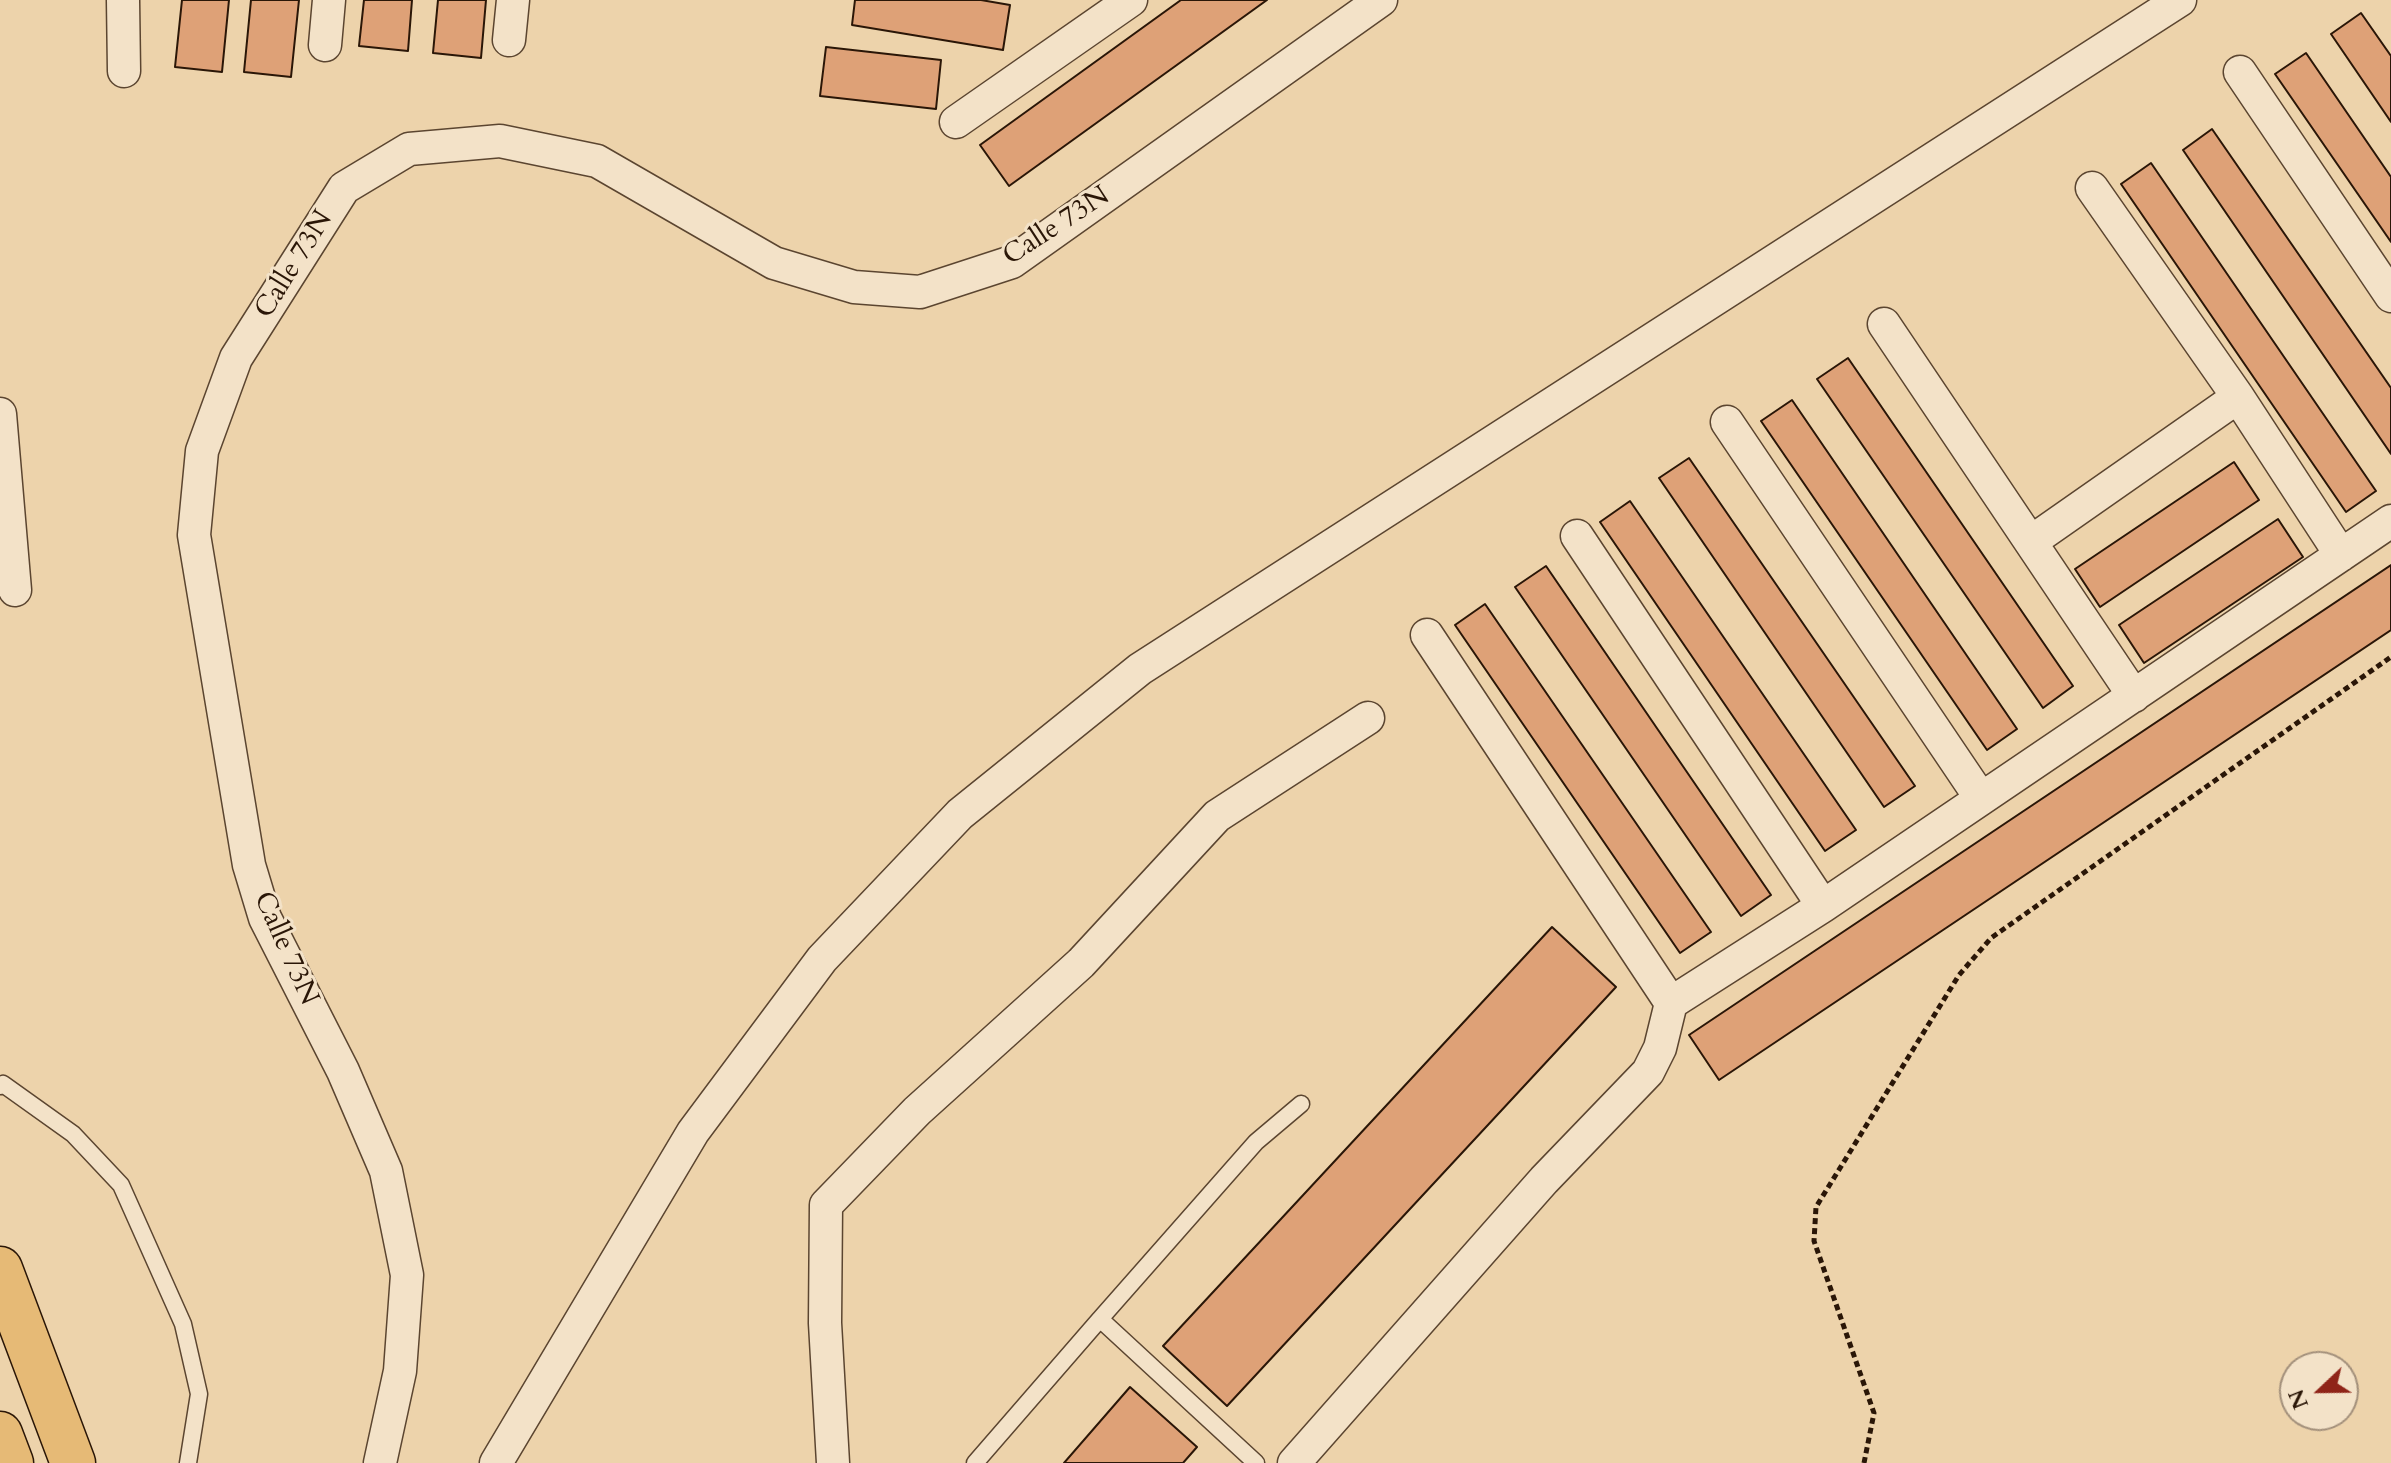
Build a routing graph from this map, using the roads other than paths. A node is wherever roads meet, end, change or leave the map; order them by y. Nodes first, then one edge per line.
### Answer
1 (123, 0) edge
2 (329, 0) edge
3 (513, 0) edge
4 (1131, 0) edge
5 (1381, 0) edge
6 (2180, 0) edge
7 (509, 40) dead end
8 (325, 45) dead end
9 (124, 71) dead end
10 (2240, 72) dead end
11 (956, 122) dead end
12 (2092, 188) dead end
13 (2391, 296) edge
14 (1884, 324) dead end
15 (2238, 397) junction
16 (0, 414) edge
17 (1727, 422) dead end
18 (2391, 521) edge
19 (1577, 536) dead end
20 (2032, 541) junction
21 (2341, 555) junction
22 (15, 590) dead end
23 (1427, 635) dead end
24 (2134, 696) junction
25 (1368, 718) dead end
26 (1980, 797) junction
27 (1823, 906) junction
28 (1671, 1003) junction
29 (0, 1086) edge
30 (1301, 1104) dead end
31 (0, 1269) edge
32 (1100, 1319) junction
33 (71, 1453) edge
34 (188, 1463) edge
35 (380, 1463) edge
36 (496, 1463) edge
37 (833, 1463) edge
38 (975, 1463) edge
39 (1256, 1463) edge
40 (1294, 1463) edge

1 - 9 street
2 - 8 street
3 - 7 street
4 - 11 street
5 - 35 street, Calle 73N
6 - 36 street
10 - 13 street
12 - 15 street
14 - 20 street
15 - 20 street
15 - 21 street
16 - 22 street
17 - 26 street
18 - 21 street
19 - 27 street
20 - 24 street
21 - 24 street
23 - 28 street
24 - 26 street
25 - 37 street
26 - 27 street
27 - 28 street
28 - 40 street
29 - 34 lane
30 - 32 lane
31 - 33 highway
32 - 38 lane
32 - 39 lane

